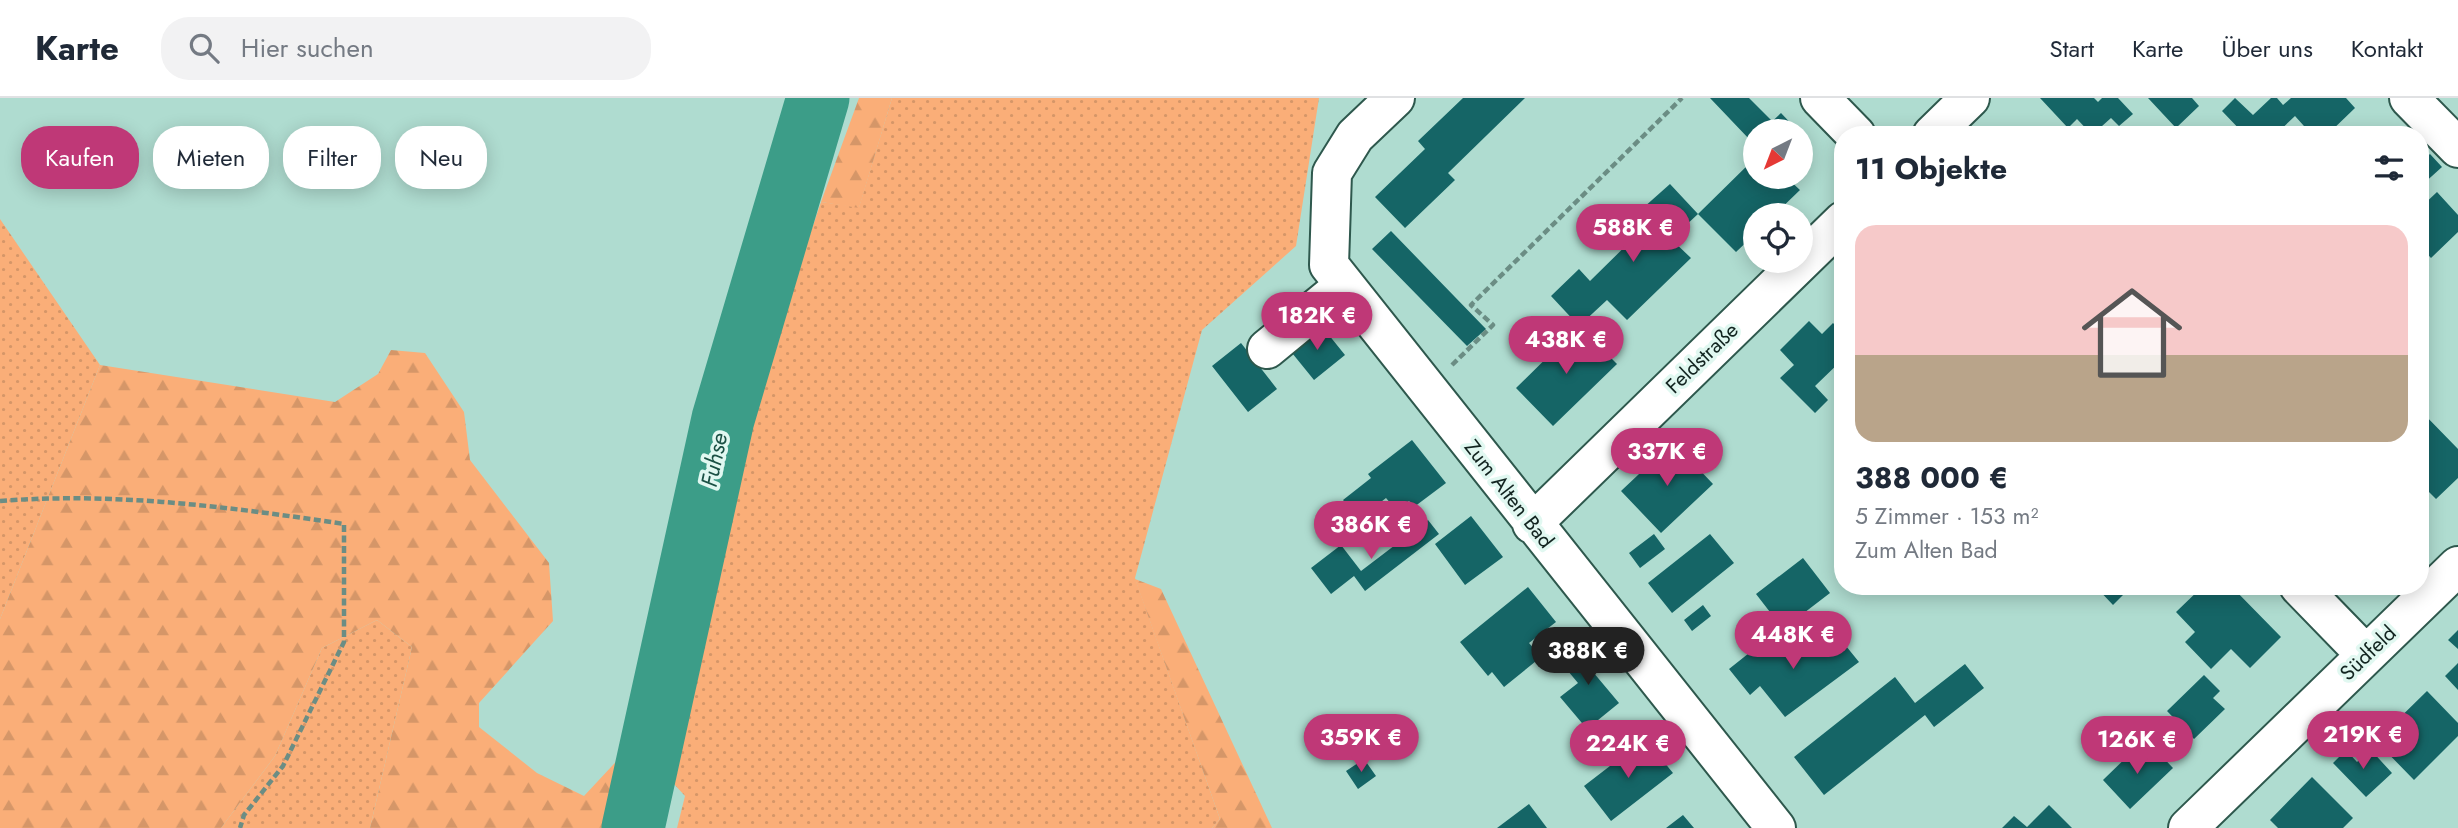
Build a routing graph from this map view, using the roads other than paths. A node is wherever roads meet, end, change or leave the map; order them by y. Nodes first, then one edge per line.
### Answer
1 (1395, 98) edge
2 (1819, 98) edge
3 (1970, 98) edge
4 (2409, 98) edge
5 (1847, 126) edge
6 (1941, 126) edge
7 (2458, 148) edge
8 (1834, 230) edge
9 (1345, 285) junction
10 (1267, 349) dead end
11 (1532, 524) junction
12 (2458, 566) edge
13 (2429, 594) edge
14 (2308, 595) edge
15 (2428, 595) edge
16 (2366, 655) junction
17 (1776, 828) edge
18 (2188, 828) edge

1 - 9 street, Zum Alten Bad
2 - 5 street
3 - 6 street
4 - 7 street
8 - 11 street, Feldstraße
9 - 10 street
9 - 11 street, Zum Alten Bad
11 - 17 street, Zum Alten Bad
12 - 13 street, Südfeld
14 - 16 street
15 - 16 street, Südfeld
16 - 18 street, Südfeld

